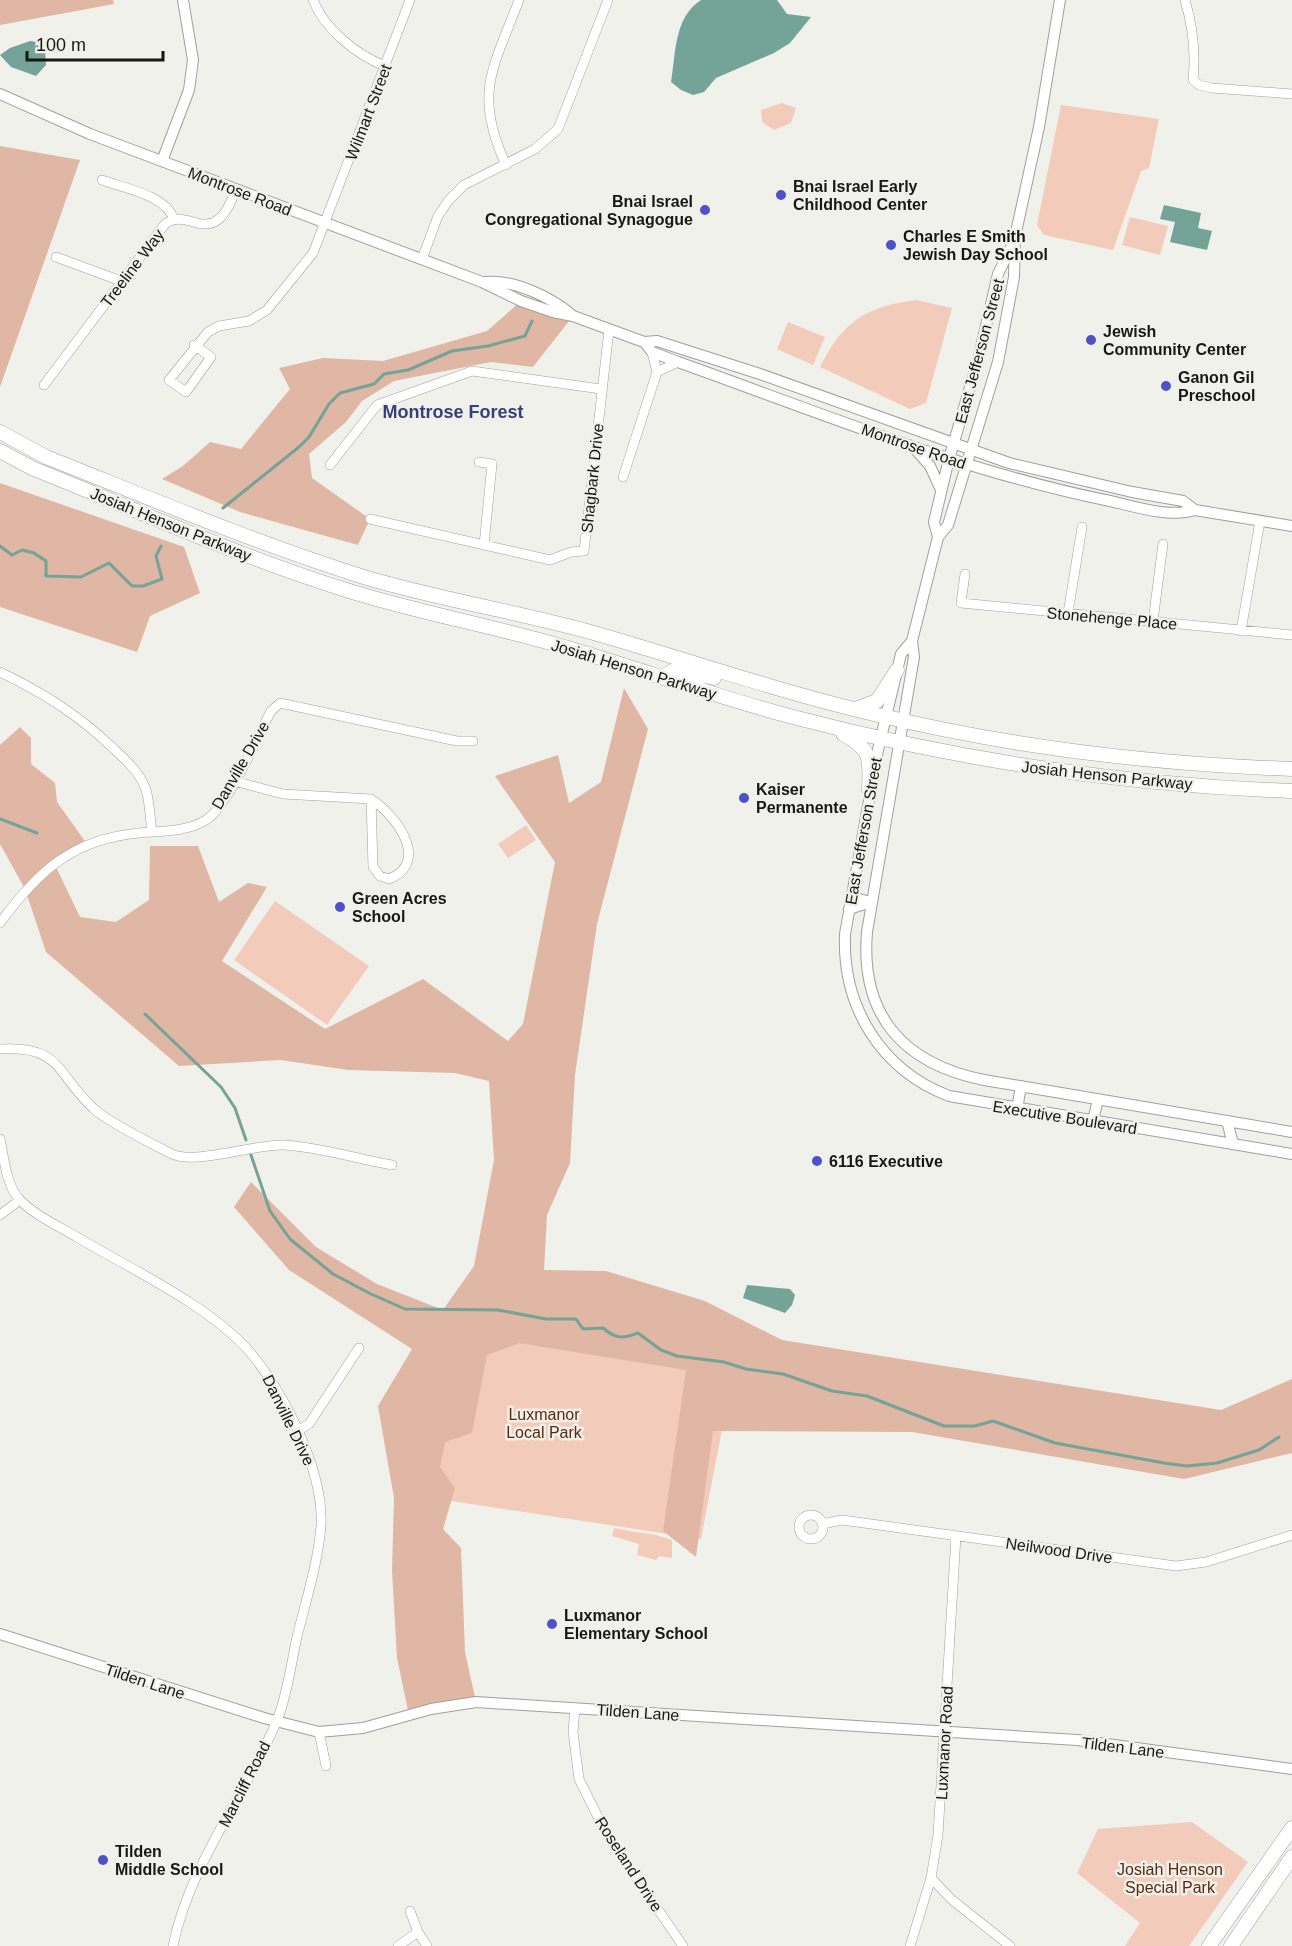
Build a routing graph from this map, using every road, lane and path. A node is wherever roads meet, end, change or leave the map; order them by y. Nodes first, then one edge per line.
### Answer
1 (183, 0) edge
2 (313, 0) edge
3 (410, 0) edge
4 (519, 0) edge
5 (608, 0) edge
6 (1060, 0) edge
7 (1185, 0) edge
8 (385, 66) junction
9 (1292, 94) edge
10 (2, 95) edge
11 (162, 161) junction
12 (506, 165) junction
13 (102, 180) dead end
14 (236, 189) junction
15 (174, 220) junction
16 (326, 223) junction
17 (1015, 237) junction
18 (56, 257) dead end
19 (422, 259) junction
20 (122, 281) junction
21 (609, 330) junction
22 (644, 342) junction
23 (195, 345) junction
24 (652, 352) junction
25 (678, 362) junction
26 (657, 372) junction
27 (44, 385) dead end
28 (601, 389) junction
29 (0, 432) edge
30 (953, 444) junction
31 (911, 446) junction
32 (971, 450) junction
33 (0, 451) edge
34 (949, 459) junction
35 (479, 462) dead end
36 (330, 465) dead end
37 (966, 465) junction
38 (623, 477) dead end
39 (941, 490) junction
40 (1195, 510) junction
41 (370, 519) dead end
42 (1260, 521) junction
43 (1292, 525) edge
44 (1082, 527) dead end
45 (938, 537) junction
46 (1163, 544) dead end
47 (484, 545) junction
48 (965, 574) dead end
49 (1068, 613) junction
50 (1153, 621) junction
51 (1241, 631) junction
52 (1292, 635) edge
53 (912, 641) junction
54 (897, 670) junction
55 (0, 672) edge
56 (662, 677) junction
57 (752, 682) junction
58 (853, 709) junction
59 (886, 717) junction
60 (902, 720) junction
61 (828, 726) junction
62 (880, 738) junction
63 (473, 741) dead end
64 (898, 742) junction
65 (1292, 769) edge
66 (234, 781) junction
67 (869, 791) junction
68 (1292, 791) edge
69 (371, 799) junction
70 (152, 832) junction
71 (871, 902) junction
72 (850, 903) junction
73 (0, 923) edge
74 (880, 1014) joint
75 (865, 1025) joint
76 (0, 1049) edge
77 (1021, 1086) junction
78 (1098, 1099) junction
79 (1017, 1109) junction
80 (1093, 1121) junction
81 (1227, 1121) junction
82 (1292, 1132) edge
83 (0, 1139) edge
84 (1233, 1144) junction
85 (1292, 1154) edge
86 (392, 1165) dead end
87 (20, 1200) junction
88 (0, 1215) edge
89 (359, 1348) dead end
90 (297, 1431) junction
91 (822, 1524) dead end
92 (1292, 1535) edge
93 (956, 1536) junction
94 (0, 1634) edge
95 (576, 1707) junction
96 (277, 1722) junction
97 (319, 1732) junction
98 (944, 1732) junction
99 (326, 1766) dead end
100 (1292, 1769) edge
101 (1292, 1828) edge
102 (1292, 1857) edge
103 (931, 1878) junction
104 (927, 1890) junction
105 (948, 1896) junction
106 (410, 1911) dead end
107 (418, 1932) junction
108 (173, 1946) edge
109 (398, 1946) edge
110 (427, 1946) edge
111 (683, 1946) edge
112 (910, 1946) edge
113 (1010, 1946) edge
114 (1209, 1946) edge
115 (1231, 1946) edge

1 - 11 street
2 - 8 street
3 - 8 street, Wilmart Street
4 - 12 street
5 - 12 street
6 - 17 street, East Jefferson Street
7 - 9 street
8 - 16 street, Wilmart Street
10 - 11 street, Montrose Road
11 - 14 street, Montrose Road
12 - 19 street
13 - 15 street
14 - 15 street, Treeline Way
14 - 16 street, Montrose Road
15 - 20 street, Treeline Way
16 - 19 street, Montrose Road
16 - 23 street, Wilmart Street
17 - 30 street, East Jefferson Street
17 - 32 street, East Jefferson Street
18 - 20 street
19 - 21 street, Montrose Road
20 - 27 street, Treeline Way
21 - 22 street, Montrose Road
21 - 28 street, Shagbark Drive
22 - 24 street
22 - 30 street, Montrose Road
23 - 23 street, Wilmart Street
24 - 25 street, Montrose Road
24 - 26 street
25 - 26 street
25 - 31 street, Montrose Road
26 - 38 street
28 - 36 street
28 - 47 street, Shagbark Drive
29 - 57 main road, Josiah Henson Parkway
30 - 32 street, Montrose Road
30 - 34 street, East Jefferson Street
31 - 34 street, Montrose Road
31 - 39 street
32 - 37 street, East Jefferson Street
32 - 40 street, Montrose Road
33 - 56 main road, Josiah Henson Parkway
34 - 37 street, Montrose Road
34 - 39 street, East Jefferson Street
35 - 47 street
37 - 40 street, Montrose Road
37 - 45 street, East Jefferson Street
39 - 45 street, East Jefferson Street
40 - 42 street, Montrose Road
41 - 47 street, Shagbark Drive
42 - 43 street, Montrose Road
42 - 51 street
44 - 49 street
45 - 53 street, East Jefferson Street
46 - 50 street
48 - 49 street, Stonehenge Place
49 - 50 street, Stonehenge Place
50 - 51 street, Stonehenge Place
51 - 52 street, Stonehenge Place
53 - 54 street, East Jefferson Street
53 - 60 street, East Jefferson Street
54 - 58 main road
54 - 59 street, East Jefferson Street
55 - 70 street
56 - 57 main road
56 - 61 main road, Josiah Henson Parkway
57 - 58 main road, Josiah Henson Parkway
58 - 59 main road, Josiah Henson Parkway
59 - 60 main road, Josiah Henson Parkway
59 - 62 street, East Jefferson Street
60 - 64 street, East Jefferson Street
60 - 65 main road, Josiah Henson Parkway
61 - 62 main road, Josiah Henson Parkway
61 - 67 main road
62 - 64 main road, Josiah Henson Parkway
62 - 67 street, East Jefferson Street
63 - 66 street, Danville Drive
64 - 68 main road, Josiah Henson Parkway
64 - 71 street, East Jefferson Street
66 - 69 street
66 - 70 street, Danville Drive
67 - 72 street, East Jefferson Street
69 - 69 street
70 - 73 street, Danville Drive
71 - 72 street
71 - 74 street, East Jefferson Street
72 - 75 street, East Jefferson Street
74 - 77 street, Executive Boulevard
75 - 79 street, Executive Boulevard
76 - 86 street
77 - 78 street, Executive Boulevard
77 - 79 street
78 - 80 street
78 - 81 street, Executive Boulevard
79 - 80 street, Executive Boulevard
80 - 84 street, Executive Boulevard
81 - 82 street, Executive Boulevard
81 - 84 street
83 - 87 street
84 - 85 street, Executive Boulevard
87 - 88 street
87 - 90 street, Danville Drive
89 - 90 street
90 - 96 street, Danville Drive
91 - 93 street, Neilwood Drive
92 - 93 street, Neilwood Drive
93 - 98 street, Luxmanor Road
94 - 96 street, Tilden Lane
95 - 97 street, Tilden Lane
95 - 98 street, Tilden Lane
95 - 111 street, Roseland Drive
96 - 97 street, Tilden Lane
96 - 108 street, Marcliff Road
97 - 99 street
98 - 100 street, Tilden Lane
98 - 103 street, Luxmanor Road
101 - 114 main road
102 - 115 main road
103 - 104 street, Luxmanor Road
103 - 105 street
104 - 105 street
104 - 112 street, Luxmanor Road
105 - 113 street
106 - 107 street
107 - 109 street
107 - 110 street

